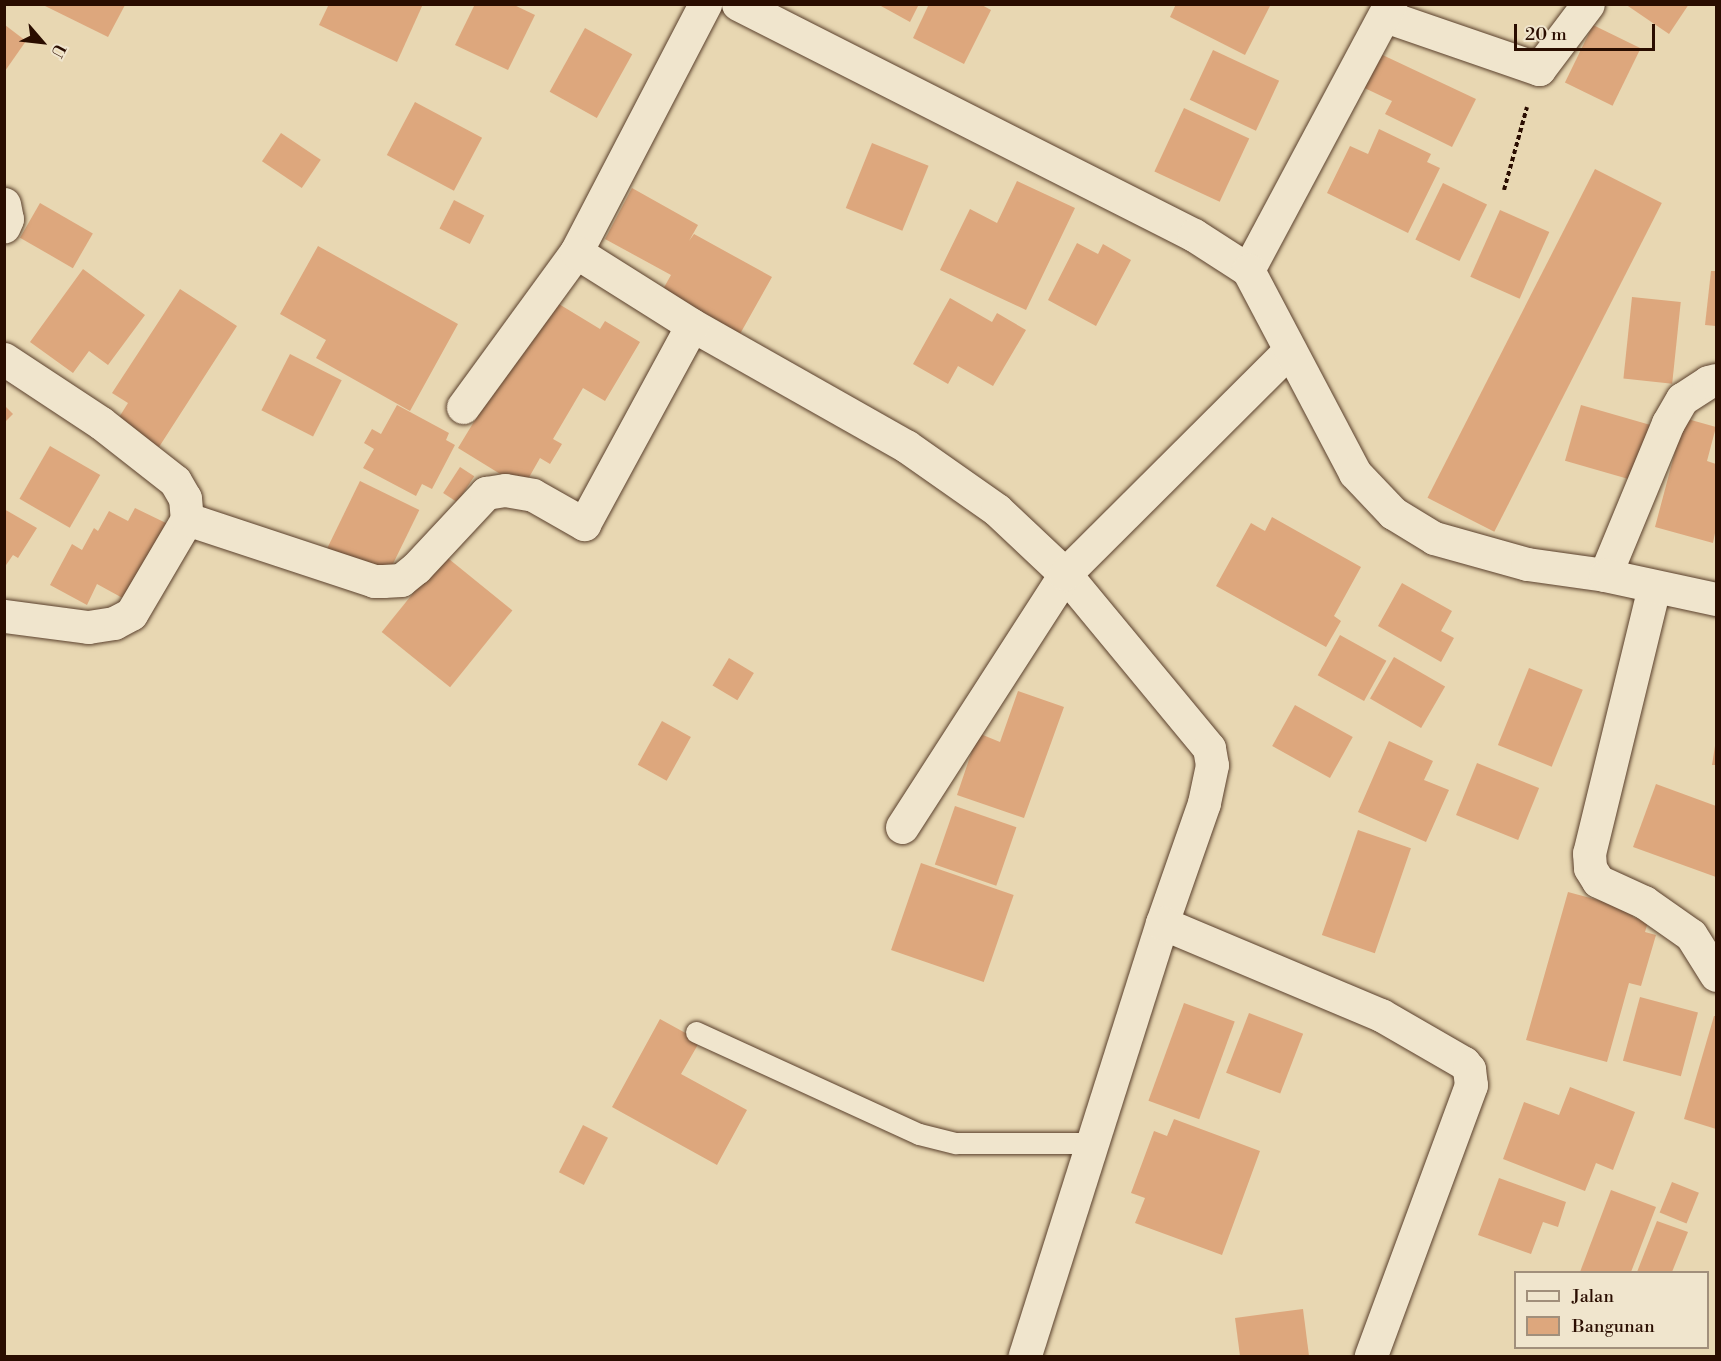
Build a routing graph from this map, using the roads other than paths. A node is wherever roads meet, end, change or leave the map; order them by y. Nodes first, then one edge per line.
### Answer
1 (705, 4) edge
2 (1588, 4) edge
3 (749, 7) edge
4 (1387, 10) edge
5 (4, 204) edge
6 (4, 226) edge
7 (576, 252) junction
8 (1248, 270) junction
9 (692, 325) junction
10 (1290, 350) junction
11 (4, 359) edge
12 (1716, 380) edge
13 (463, 406) dead end
14 (187, 519) junction
15 (1065, 574) junction
16 (1605, 575) junction
17 (1654, 587) junction
18 (1716, 599) edge
19 (4, 616) edge
20 (902, 827) dead end
21 (1162, 923) junction
22 (1716, 975) edge
23 (696, 1032) dead end
24 (1092, 1143) junction
25 (1025, 1356) edge
26 (1371, 1356) edge

1 - 7 street
2 - 4 street
3 - 8 street
4 - 8 street
5 - 6 street
7 - 9 street
7 - 13 street
8 - 10 street
9 - 14 street
9 - 15 street
10 - 15 street
10 - 16 street
11 - 14 street
12 - 16 street
14 - 19 street
15 - 20 street
15 - 21 street
16 - 17 street
17 - 18 street
17 - 22 street
21 - 24 street
21 - 26 street
23 - 24 lane
24 - 25 street

